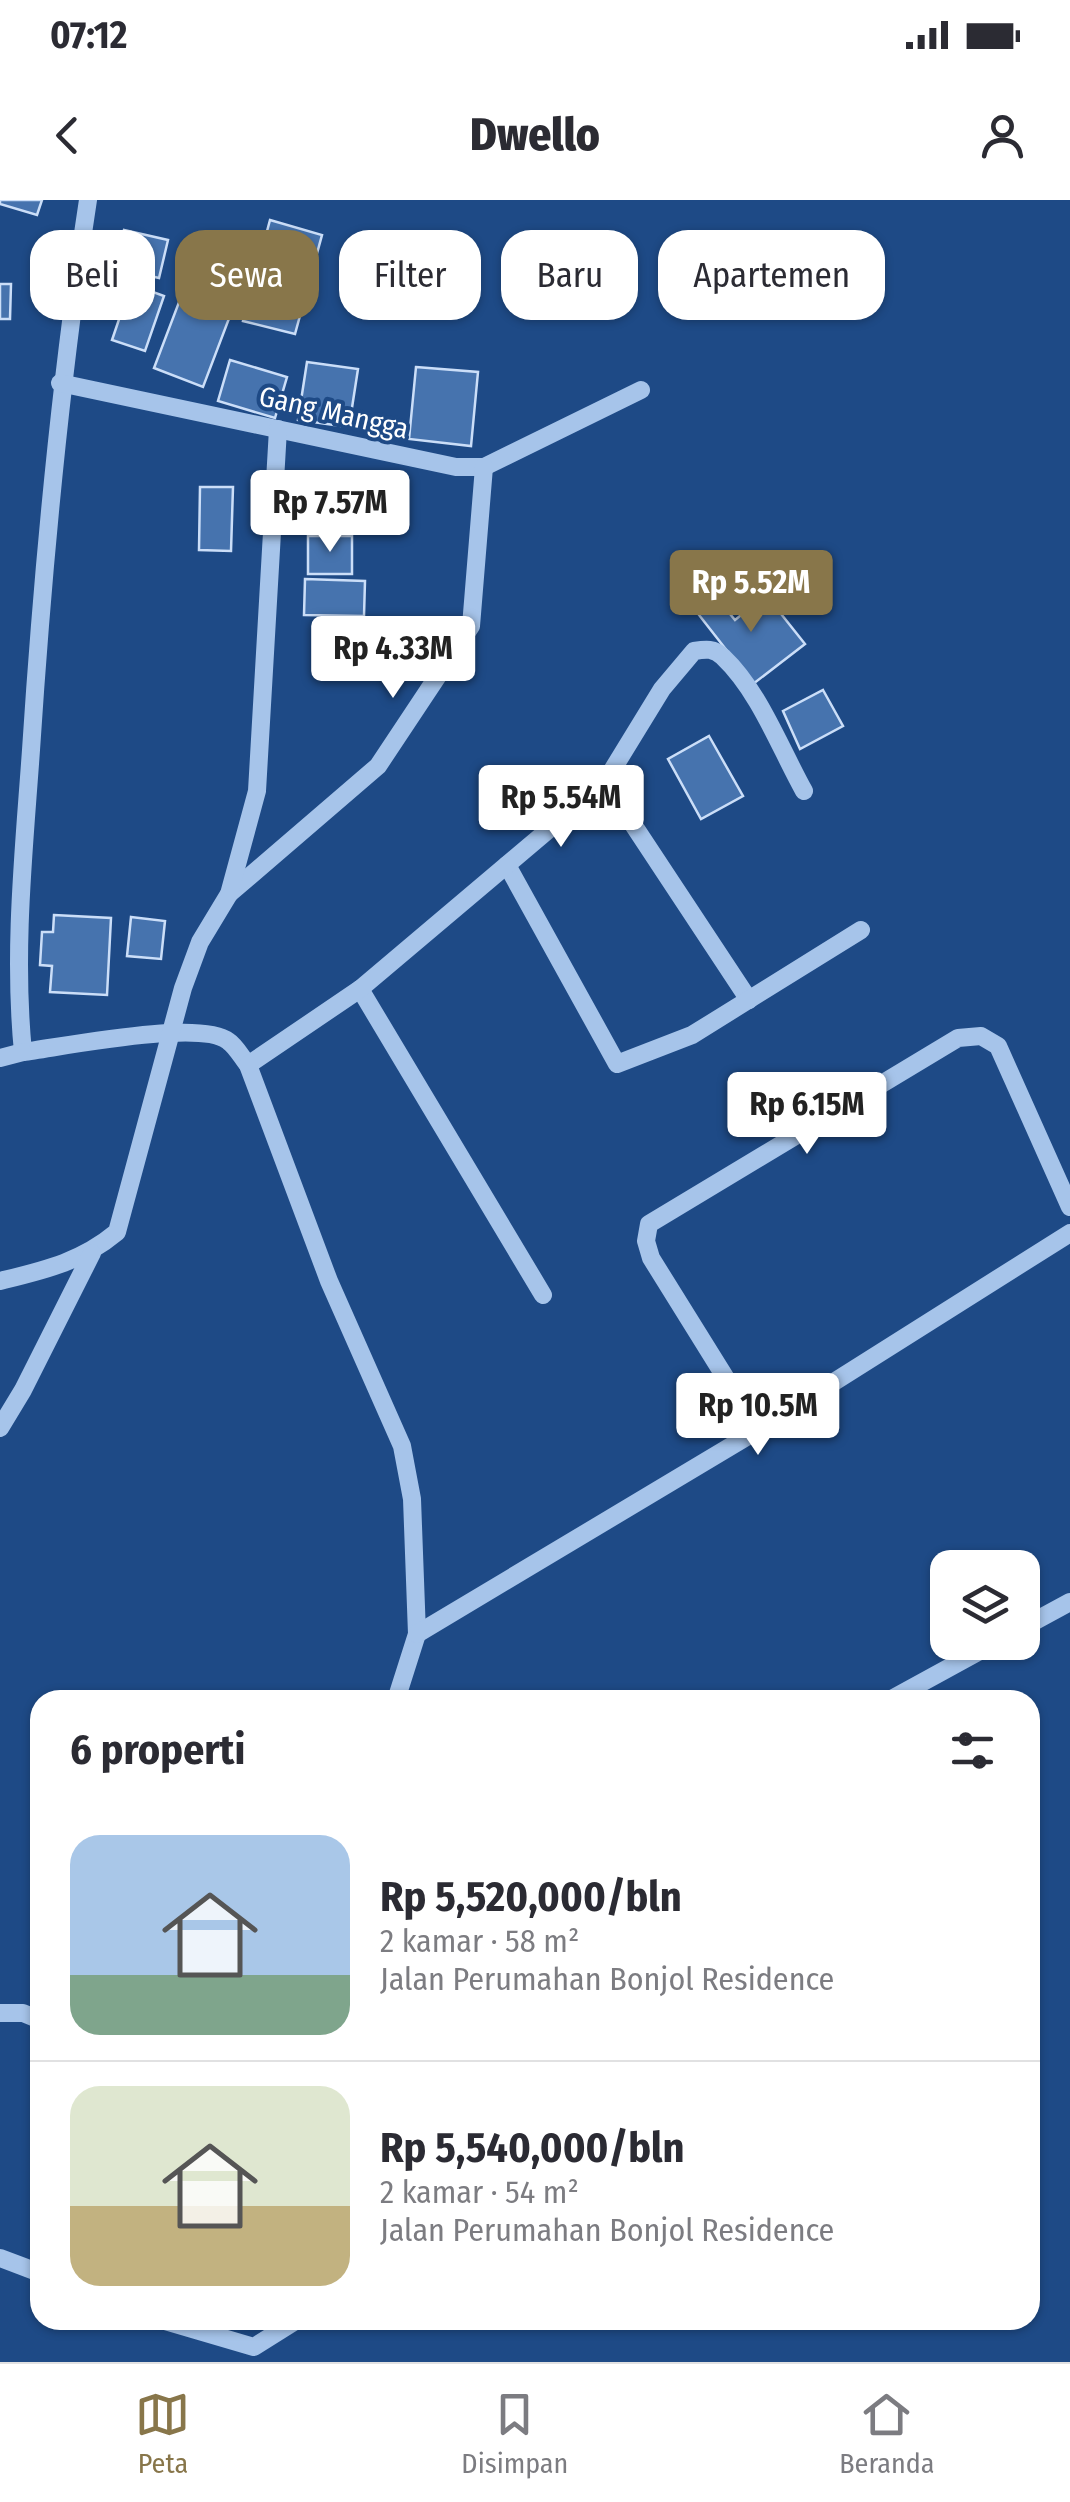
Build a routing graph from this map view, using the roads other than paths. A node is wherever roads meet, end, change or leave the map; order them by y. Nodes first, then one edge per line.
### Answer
1 (88, 200) edge
2 (60, 383) junction
3 (640, 390) dead end
4 (278, 429) junction
5 (484, 467) junction
6 (606, 782) junction
7 (804, 791) dead end
8 (507, 865) junction
9 (229, 894) junction
10 (861, 930) dead end
11 (360, 990) junction
12 (749, 1000) junction
13 (170, 1032) junction
14 (24, 1052) junction
15 (0, 1058) edge
16 (248, 1065) junction
17 (1070, 1207) edge
18 (1070, 1233) edge
19 (92, 1252) junction
20 (0, 1281) edge
21 (543, 1295) dead end
22 (0, 1428) edge
23 (758, 1430) junction
24 (1070, 1602) edge
25 (1040, 1618) edge
26 (417, 1634) junction
27 (963, 1660) edge
28 (399, 1690) edge
29 (908, 1690) edge
30 (0, 2013) edge
31 (30, 2016) edge
32 (0, 2258) edge
33 (30, 2269) edge
34 (196, 2330) edge
35 (280, 2330) edge

1 - 2 street
2 - 4 street, Gang Mangga
2 - 14 street
3 - 5 street
4 - 5 street, Gang Mangga
4 - 9 street
5 - 9 street
6 - 7 street
6 - 8 street
6 - 12 street
8 - 11 street
8 - 12 street
9 - 13 street
10 - 12 street
11 - 16 street
11 - 21 street
13 - 14 street
13 - 16 street
13 - 19 street
14 - 15 street
16 - 26 street
17 - 23 street
18 - 23 street
19 - 20 street
19 - 22 street
23 - 26 street
24 - 25 street
26 - 28 street
27 - 29 street
30 - 31 street
32 - 33 street
34 - 35 street

